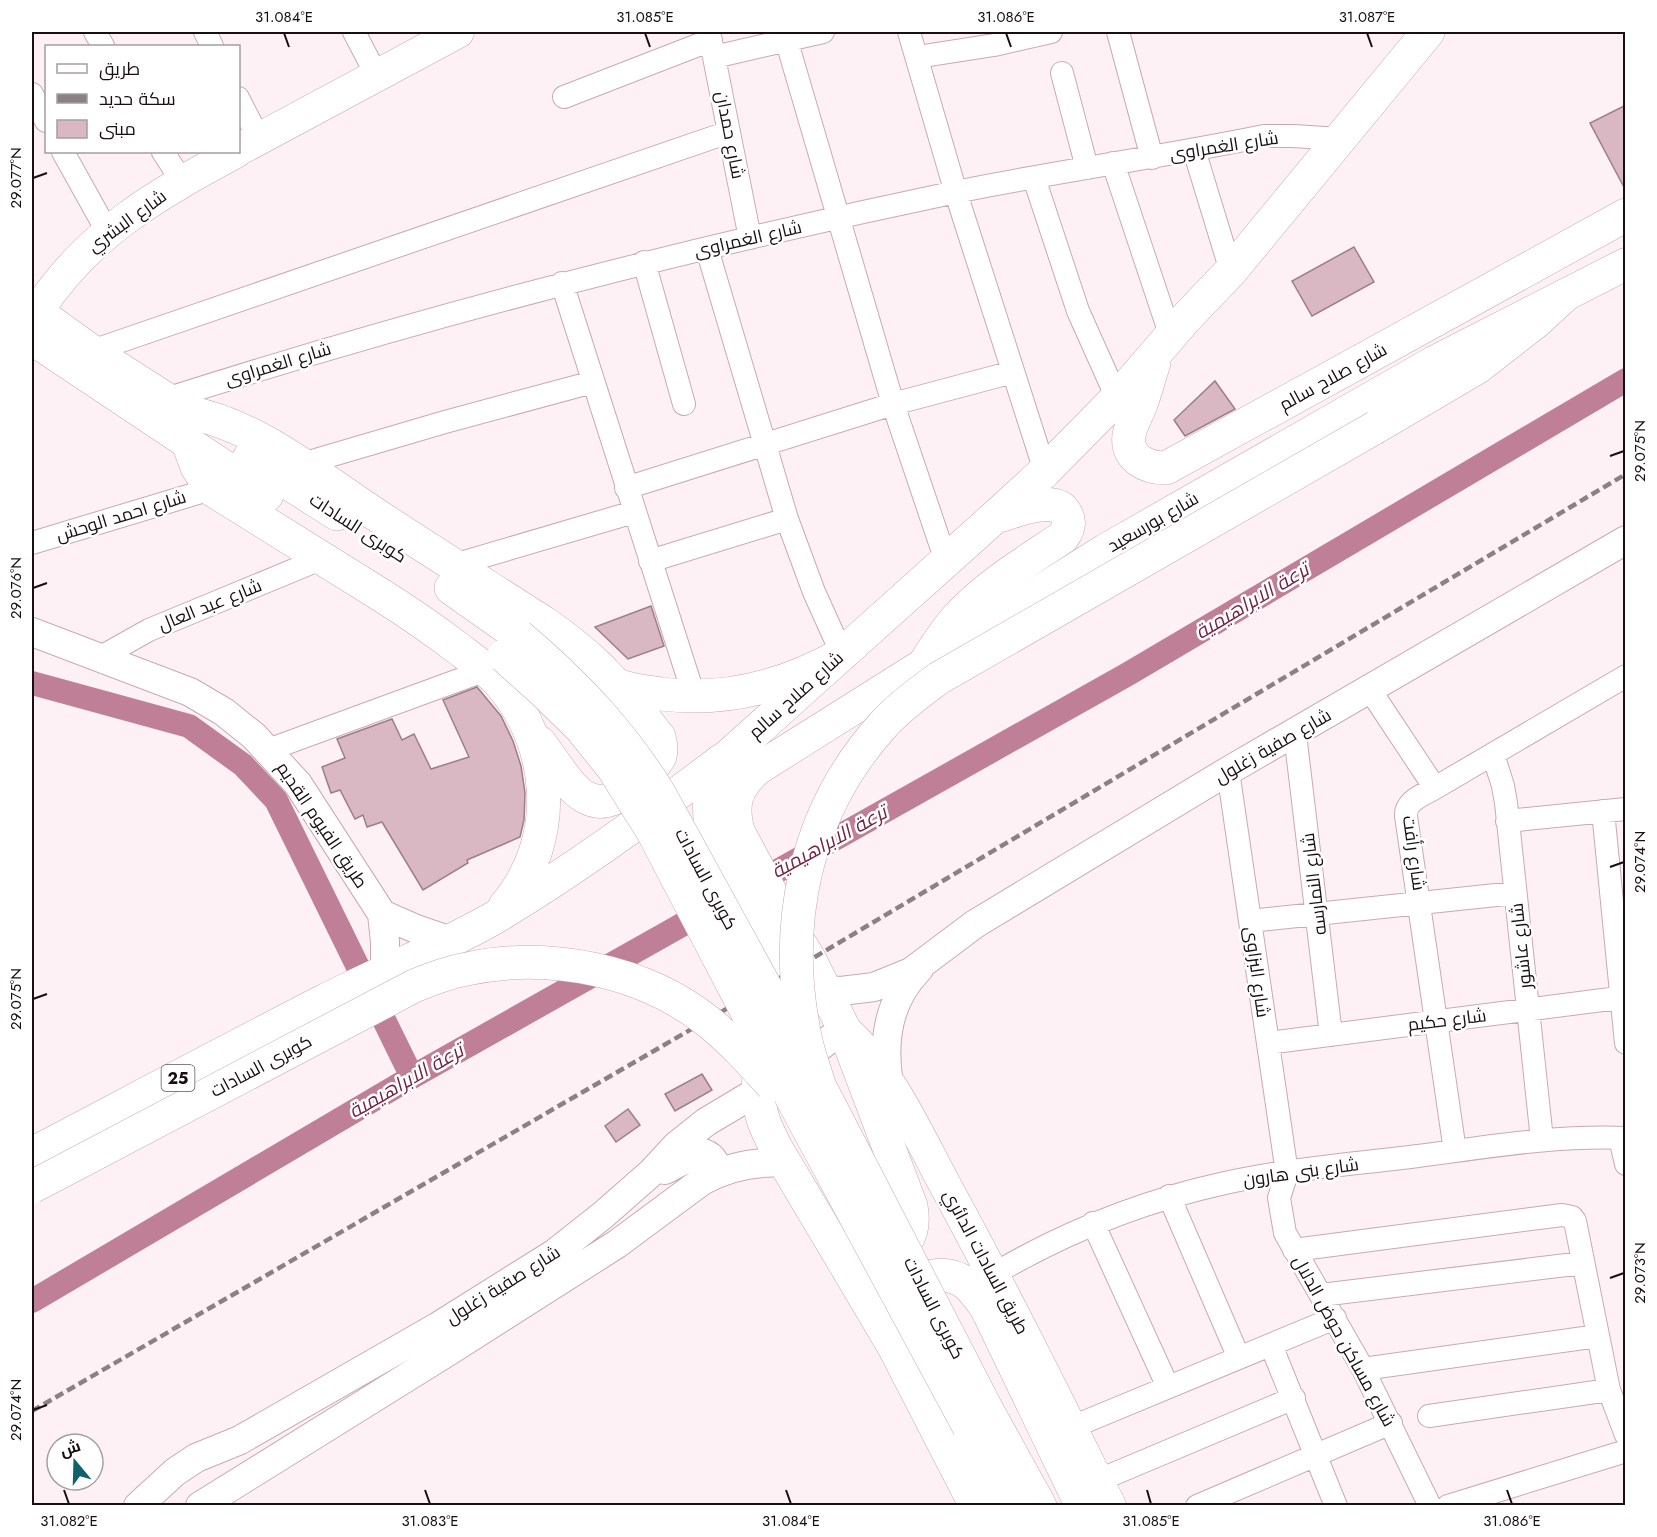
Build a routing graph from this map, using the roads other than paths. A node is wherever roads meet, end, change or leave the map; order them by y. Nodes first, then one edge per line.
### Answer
1 (94, 32) edge
2 (354, 32) edge
3 (456, 32) edge
4 (823, 32) edge
5 (909, 32) edge
6 (1051, 32) edge
7 (1118, 32) edge
8 (1428, 32) edge
9 (786, 36) edge
10 (711, 43) edge
11 (102, 45) edge
12 (917, 57) junction
13 (1062, 74) dead end
14 (377, 76) junction
15 (32, 94) edge
16 (564, 97) dead end
17 (240, 114) edge
18 (45, 119) edge
19 (729, 132) junction
20 (1341, 139) junction
21 (244, 147) edge
22 (1194, 150) junction
23 (64, 153) edge
24 (164, 153) edge
25 (233, 153) edge
26 (1152, 158) junction
27 (1113, 163) junction
28 (1087, 168) junction
29 (1034, 178) junction
30 (182, 181) junction
31 (956, 193) junction
32 (1626, 215) edge
33 (838, 219) junction
34 (1610, 228) edge
35 (107, 231) junction
36 (750, 238) junction
37 (707, 249) junction
38 (644, 262) junction
39 (1626, 264) edge
40 (1231, 271) junction
41 (562, 283) junction
42 (1564, 296) junction
43 (33, 320) edge
44 (1164, 345) junction
45 (92, 351) junction
46 (1013, 372) junction
47 (593, 382) junction
48 (1117, 398) junction
49 (684, 404) dead end
50 (893, 404) junction
51 (180, 418) junction
52 (763, 444) junction
53 (302, 464) junction
54 (1045, 471) junction
55 (626, 488) junction
56 (211, 489) junction
57 (634, 512) junction
58 (996, 516) junction
59 (787, 519) junction
60 (1626, 540) edge
61 (32, 543) edge
62 (323, 558) junction
63 (650, 561) junction
64 (946, 561) junction
65 (454, 565) junction
66 (32, 632) edge
67 (503, 654) junction
68 (842, 654) junction
69 (99, 658) junction
70 (925, 663) junction
71 (1626, 676) edge
72 (618, 686) junction
73 (1370, 690) junction
74 (693, 696) junction
75 (530, 729) junction
76 (1295, 734) junction
77 (268, 750) junction
78 (1493, 754) junction
79 (726, 758) junction
80 (1228, 771) junction
81 (1435, 788) junction
82 (1614, 810) edge
83 (1507, 821) junction
84 (729, 839) junction
85 (1515, 893) junction
86 (1420, 903) junction
87 (382, 914) junction
88 (1317, 914) junction
89 (498, 916) junction
90 (773, 921) junction
91 (1250, 921) junction
92 (451, 941) junction
93 (927, 961) junction
94 (385, 970) junction
95 (824, 990) junction
96 (1623, 997) edge
97 (1528, 1009) junction
98 (1436, 1021) junction
99 (844, 1029) junction
100 (1331, 1035) junction
101 (1626, 1042) edge
102 (1268, 1043) junction
103 (889, 1084) junction
104 (819, 1085) junction
105 (758, 1090) junction
106 (803, 1119) junction
107 (1623, 1138) edge
108 (1542, 1140) junction
109 (1455, 1151) junction
110 (32, 1154) edge
111 (785, 1163) junction
112 (1626, 1164) edge
113 (1287, 1173) junction
114 (716, 1174) junction
115 (645, 1178) junction
116 (32, 1187) edge
117 (1168, 1196) junction
118 (1093, 1223) junction
119 (835, 1247) junction
120 (1294, 1250) junction
121 (1583, 1263) junction
122 (994, 1274) junction
123 (1321, 1295) junction
124 (986, 1307) junction
125 (1335, 1318) junction
126 (1598, 1336) junction
127 (893, 1345) junction
128 (1271, 1345) junction
129 (1239, 1358) junction
130 (1363, 1370) junction
131 (1168, 1387) junction
132 (1609, 1390) junction
133 (1294, 1398) junction
134 (1429, 1416) dead end
135 (978, 1420) junction
136 (1391, 1423) junction
137 (1070, 1428) junction
138 (1626, 1435) edge
139 (1626, 1450) edge
140 (1316, 1455) junction
141 (164, 1484) junction
142 (1097, 1497) edge
143 (211, 1499) edge
144 (138, 1506) edge
145 (976, 1506) edge
146 (1012, 1506) edge
147 (1040, 1506) edge
148 (1197, 1506) edge
149 (1336, 1506) edge
150 (1430, 1506) edge
151 (1448, 1506) edge

1 - 11 street
2 - 14 street
3 - 14 main road, شارع البشري
4 - 9 street
5 - 12 street
6 - 12 street
7 - 26 street
8 - 20 main road, شارع صلاح سالم
9 - 10 street
9 - 33 street
10 - 16 street
10 - 19 street, شارع حمدان
12 - 31 street
13 - 28 street
14 - 21 main road, شارع البشري
15 - 18 street
17 - 21 street
19 - 36 street, شارع حمدان
19 - 45 street
20 - 22 street, شارع الغمراوى
20 - 40 main road, شارع صلاح سالم
22 - 26 street, شارع الغمراوى
22 - 40 street
23 - 35 street
24 - 30 street
25 - 30 main road, شارع البشري
26 - 27 street, شارع الغمراوى
27 - 28 street, شارع الغمراوى
27 - 44 street
28 - 29 street, شارع الغمراوى
29 - 31 street, شارع الغمراوى
29 - 48 street
30 - 35 main road, شارع البشري
31 - 33 street, شارع الغمراوى
31 - 46 street
32 - 34 main road, شارع صلاح سالم
33 - 36 street, شارع الغمراوى
33 - 50 street
34 - 44 main road, شارع صلاح سالم
35 - 43 main road, شارع البشري
36 - 37 street, شارع الغمراوى
37 - 38 street, شارع الغمراوى
37 - 52 street
38 - 41 street, شارع الغمراوى
38 - 49 street
39 - 42 main road, شارع بورسعيد
40 - 44 main road, شارع صلاح سالم
41 - 47 street
41 - 51 street, شارع الغمراوى
42 - 70 main road, شارع بورسعيد
42 - 104 main road, bridge
43 - 45 main road
43 - 51 main road
44 - 48 main road, شارع صلاح سالم
45 - 51 main road
46 - 50 street
46 - 54 street
47 - 53 street
47 - 55 street
48 - 54 main road, شارع صلاح سالم
50 - 52 street
50 - 64 street
51 - 53 main road
51 - 56 main road
51 - 67 main road, كوبرى السادات
52 - 55 street
52 - 59 street
53 - 65 main road
54 - 58 main road, شارع صلاح سالم
55 - 57 street
56 - 61 street, شارع احمد الوحش
56 - 62 main road
57 - 63 street
57 - 65 street
58 - 64 main road, شارع صلاح سالم
58 - 70 main road
59 - 63 street
59 - 68 street
60 - 73 street, شارع صفية زغلول
62 - 67 main road
62 - 69 street, شارع عبد العال
63 - 74 street
64 - 68 main road, شارع صلاح سالم
65 - 72 main road
66 - 69 street, طريق الفيوم القديم
67 - 75 main road
67 - 77 street
67 - 104 main road, كوبرى السادات, bridge
67 - 106 main road, كوبرى السادات, bridge
68 - 74 main road
68 - 79 main road, شارع صلاح سالم
69 - 77 street, طريق الفيوم القديم
70 - 84 main road, شارع بورسعيد
71 - 78 street, شارع رأفت
72 - 74 main road
72 - 75 main road
73 - 76 street, شارع صفية زغلول
73 - 81 street
75 - 89 main road
76 - 80 street, شارع صفية زغلول
76 - 88 street, شارع النمارسه
77 - 87 street, طريق الفيوم القديم
78 - 81 street, شارع رأفت
78 - 83 street, شارع عاشور
79 - 84 main road
79 - 89 main road, شارع صلاح سالم
80 - 91 street, شارع البزاوى
80 - 93 street, شارع صفية زغلول
81 - 86 street, شارع رأفت
82 - 83 street
82 - 96 street
83 - 85 street, شارع عاشور
84 - 90 main road
85 - 86 street
85 - 97 street, شارع عاشور
86 - 88 street
86 - 98 street, شارع رأفت
87 - 92 street
87 - 94 street, طريق الفيوم القديم
88 - 91 street
88 - 100 street, شارع النمارسه
89 - 92 main road, شارع صلاح سالم
90 - 95 main road
90 - 105 main road
91 - 102 street, شارع البزاوى
92 - 94 main road, شارع صلاح سالم
93 - 95 street, شارع صفية زغلول
93 - 103 street, شارع صفية زغلول
94 - 110 main road, شارع صلاح سالم / 25
95 - 99 main road
96 - 97 street, شارع حكيم
96 - 101 street
97 - 98 street, شارع حكيم
97 - 108 street, شارع عاشور
98 - 100 street, شارع حكيم
98 - 109 street, شارع رأفت
99 - 103 main road, طريق السادات الدائري
99 - 105 street, شارع صفية زغلول
99 - 119 main road
100 - 102 street, شارع حكيم
102 - 113 street, شارع البزاوى
103 - 122 main road, طريق السادات الدائري
104 - 135 main road, كوبرى السادات, bridge
105 - 111 main road
105 - 115 street, شارع صفية زغلول
106 - 116 main road, كوبرى السادات, bridge
106 - 135 main road, كوبرى السادات, bridge
107 - 108 street, شارع بنى هارون
107 - 112 street
108 - 109 street, شارع بنى هارون
109 - 113 street, شارع بنى هارون
111 - 114 street, شارع صفية زغلول
111 - 119 main road
113 - 117 street, شارع بنى هارون
113 - 120 street, شارع مساكن حوض الدلال
114 - 115 street
114 - 143 street, شارع صفية زغلول
115 - 141 street, شارع صفية زغلول
117 - 118 street, شارع بنى هارون
117 - 129 street
118 - 122 street, شارع بنى هارون
118 - 131 street
119 - 127 main road
120 - 121 street
120 - 123 street, شارع مساكن حوض الدلال
121 - 123 street
121 - 126 street
122 - 137 main road, طريق السادات الدائري
123 - 125 street, شارع مساكن حوض الدلال
124 - 127 main road
124 - 137 main road
124 - 142 main road
125 - 128 street
125 - 130 street, شارع مساكن حوض الدلال
126 - 130 street
126 - 132 street
127 - 145 main road
128 - 129 street
128 - 133 street
129 - 131 street
130 - 136 street, شارع مساكن حوض الدلال
131 - 137 street
132 - 134 street
132 - 138 street
133 - 140 street
133 - 142 street
135 - 146 main road, كوبرى السادات
135 - 147 main road, كوبرى السادات
136 - 140 street
136 - 150 street, شارع مساكن حوض الدلال
137 - 142 main road, طريق السادات الدائري
139 - 151 street
140 - 148 street
140 - 149 street
141 - 143 street
141 - 144 street, شارع صفية زغلول

